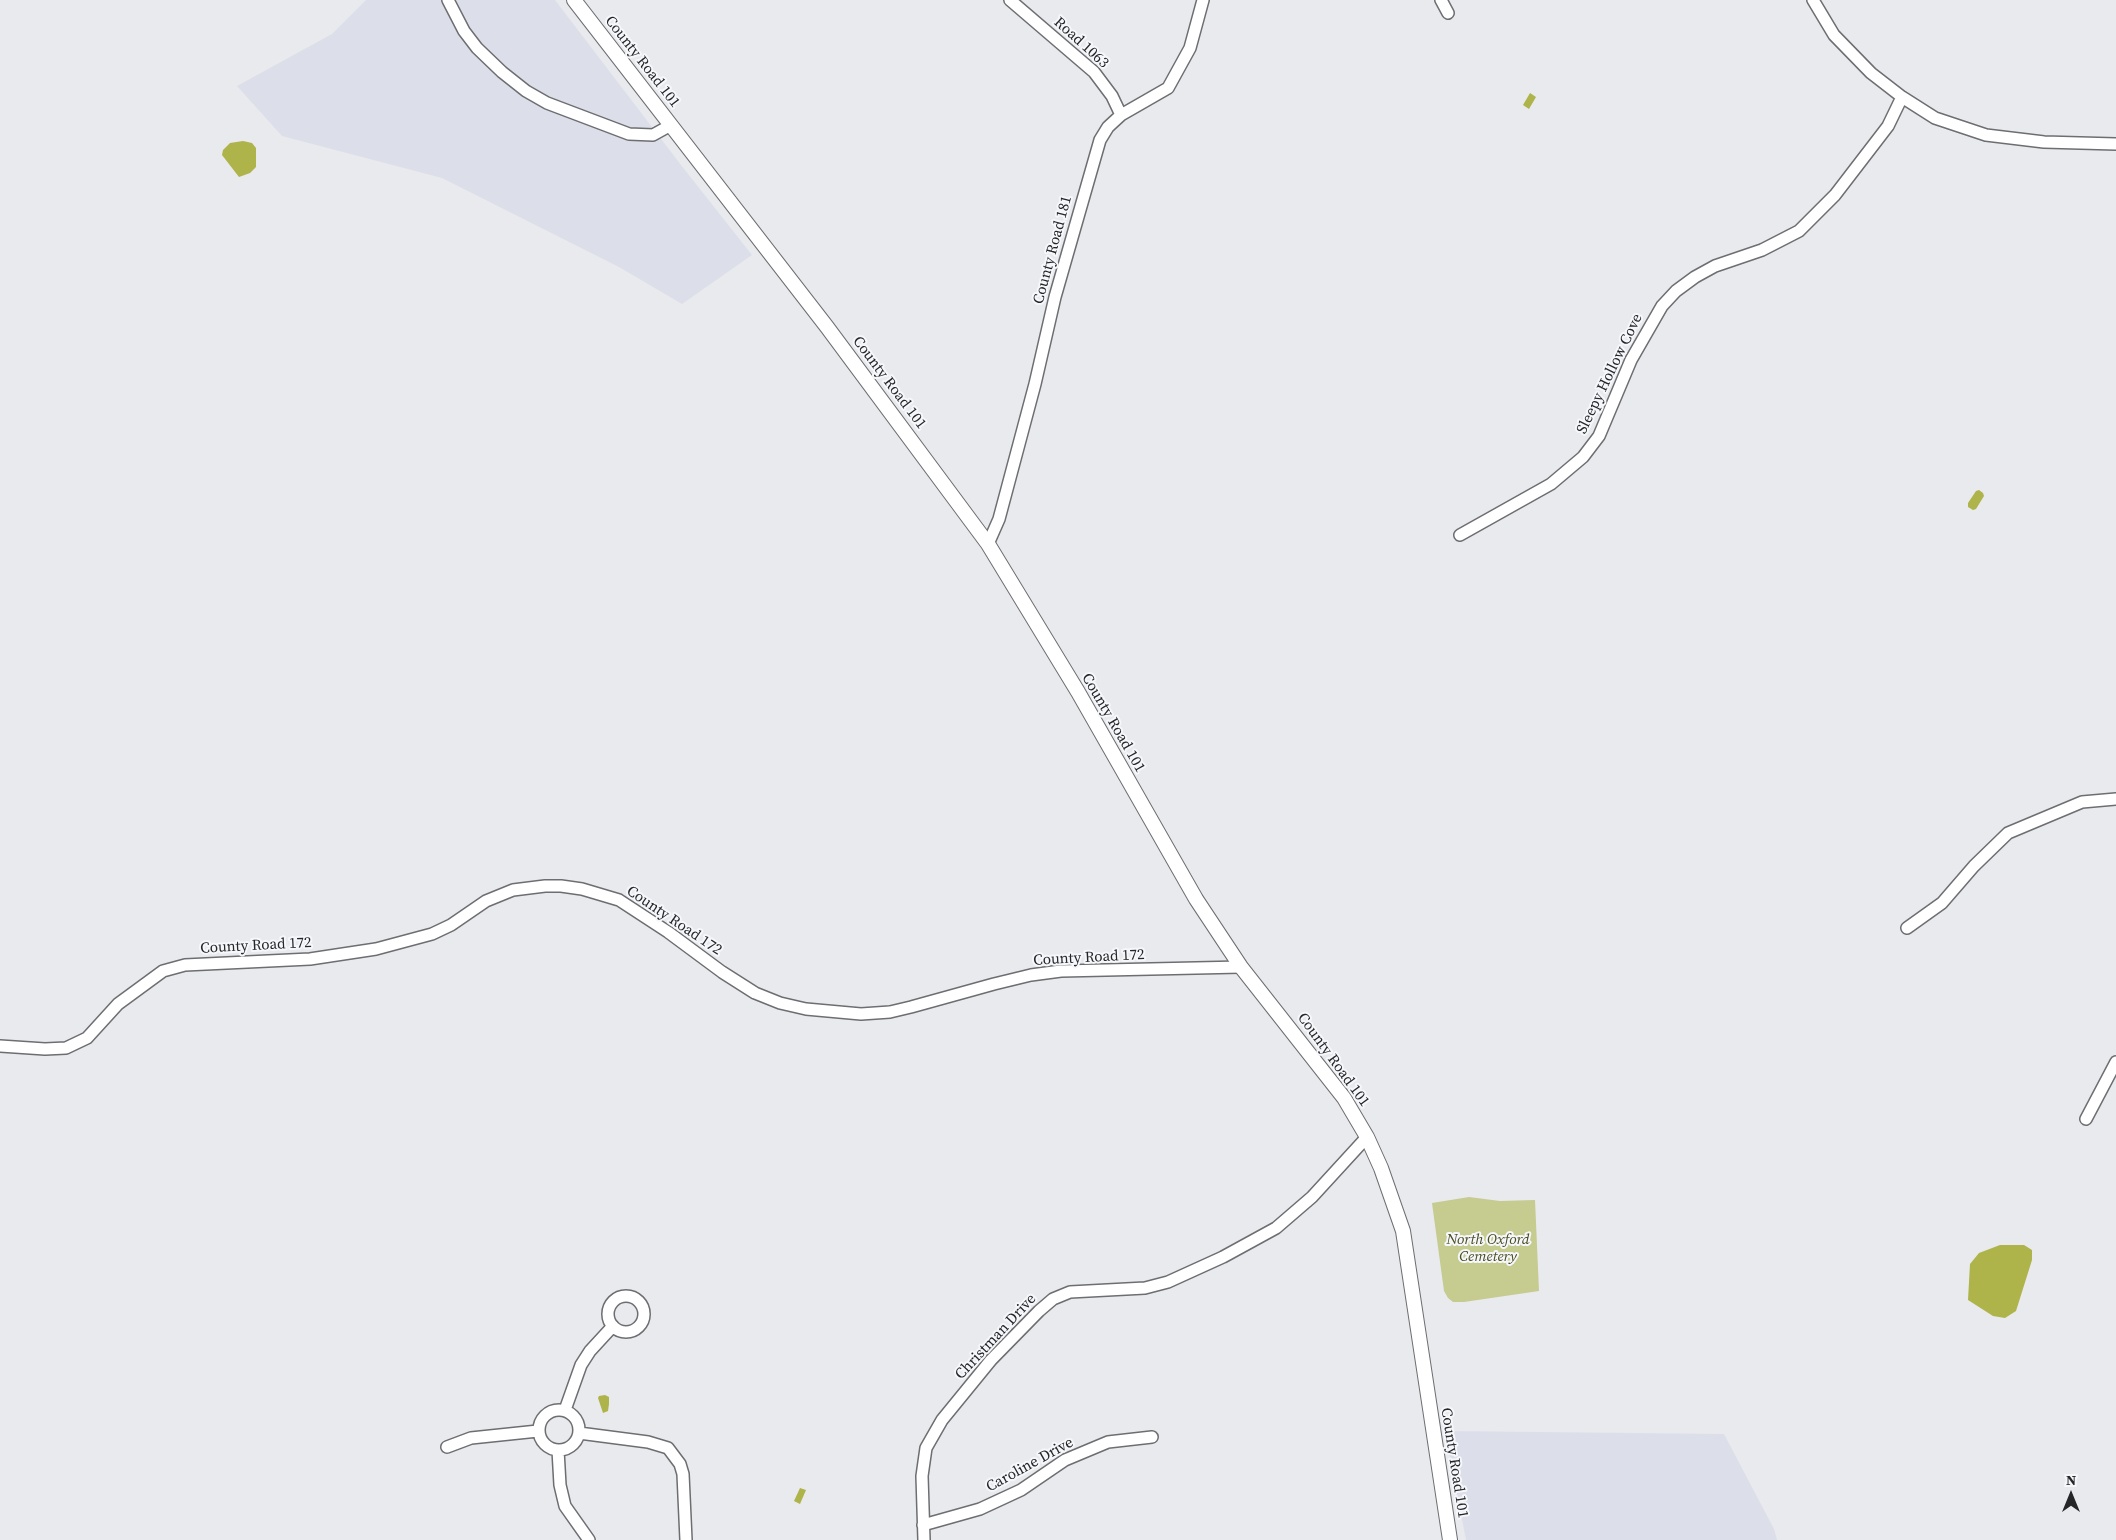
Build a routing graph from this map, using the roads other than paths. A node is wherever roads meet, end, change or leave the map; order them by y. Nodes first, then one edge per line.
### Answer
1 (448, 0) edge
2 (574, 0) edge
3 (1010, 0) edge
4 (1203, 0) edge
5 (1441, 0) edge
6 (1813, 0) edge
7 (1448, 12) dead end
8 (1902, 96) junction
9 (1121, 115) junction
10 (671, 126) junction
11 (2116, 144) edge
12 (1460, 535) dead end
13 (988, 544) junction
14 (2116, 799) edge
15 (1906, 928) dead end
16 (1241, 966) junction
17 (0, 1046) edge
18 (2116, 1062) edge
19 (2086, 1119) dead end
20 (1367, 1137) junction
21 (613, 1326) dead end
22 (565, 1410) junction
23 (538, 1431) junction
24 (579, 1433) junction
25 (1152, 1437) dead end
26 (447, 1447) dead end
27 (558, 1450) junction
28 (923, 1525) junction
29 (589, 1540) edge
30 (686, 1540) edge
31 (924, 1540) edge
32 (1450, 1540) edge

1 - 10 street
2 - 10 street, County Road 101
3 - 9 street, Road 1063
4 - 9 street, County Road 181
5 - 7 street
6 - 8 street
8 - 11 street
8 - 12 street, Sleepy Hollow Cove
9 - 13 street, County Road 181
10 - 13 street, County Road 101
13 - 16 street, County Road 101
14 - 15 street
16 - 17 street, County Road 172
16 - 20 street, County Road 101
18 - 19 street
20 - 28 street, Christman Drive
20 - 32 street, County Road 101
21 - 22 street
22 - 23 street
22 - 24 street
23 - 26 street
23 - 27 street
24 - 27 street
24 - 30 street
25 - 28 street, Caroline Drive
27 - 29 street
28 - 31 street, Christman Drive

